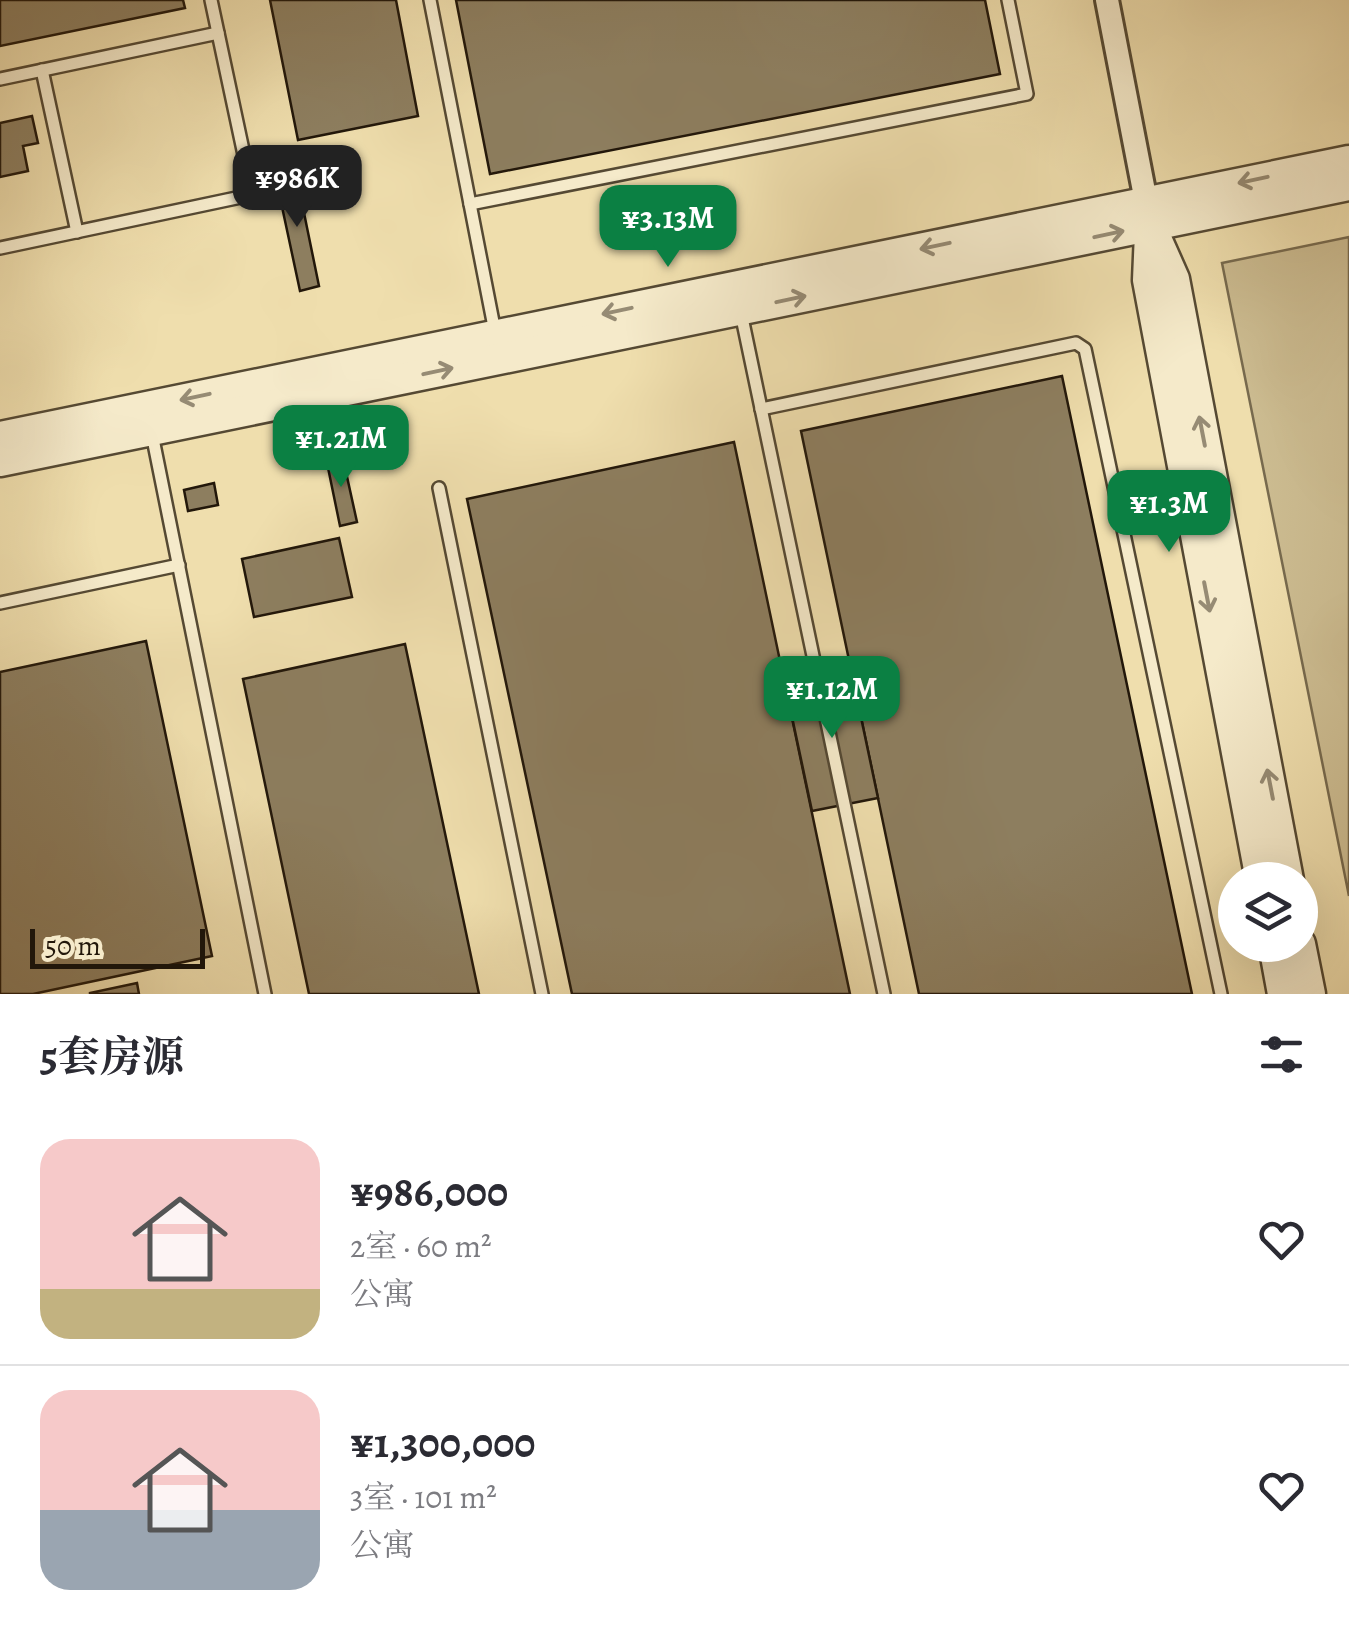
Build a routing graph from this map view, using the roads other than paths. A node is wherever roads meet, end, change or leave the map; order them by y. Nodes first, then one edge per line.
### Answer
1 (211, 0) edge
2 (430, 0) edge
3 (1008, 0) edge
4 (1107, 0) edge
5 (218, 33) junction
6 (42, 70) junction
7 (0, 80) edge
8 (1349, 161) edge
9 (1349, 184) edge
10 (470, 204) junction
11 (1148, 214) junction
12 (77, 232) junction
13 (0, 248) edge
14 (740, 309) junction
15 (496, 336) junction
16 (761, 409) junction
17 (152, 430) junction
18 (0, 437) edge
19 (0, 461) edge
20 (438, 488) dead end
21 (178, 566) junction
22 (0, 603) edge
23 (1258, 862) edge
24 (1285, 862) edge
25 (1277, 962) edge
26 (1304, 962) edge
27 (265, 994) edge
28 (542, 994) edge
29 (884, 994) edge
30 (1221, 994) edge
31 (1283, 994) edge
32 (1310, 994) edge

1 - 5 lane
2 - 10 lane
3 - 10 lane
4 - 11 street
5 - 6 lane
5 - 12 lane
6 - 7 lane
6 - 12 lane
8 -> 11 street
9 - 11 street
10 - 15 lane
14 -> 11 street
11 -> 15 street
11 -> 23 street
24 -> 11 street
12 - 13 lane
14 - 16 lane
17 -> 14 street
15 -> 18 street
16 - 29 lane
16 - 30 lane
17 - 19 street
17 - 21 lane
20 - 28 lane
21 - 22 lane
21 - 27 lane
25 - 31 street
26 - 32 street

